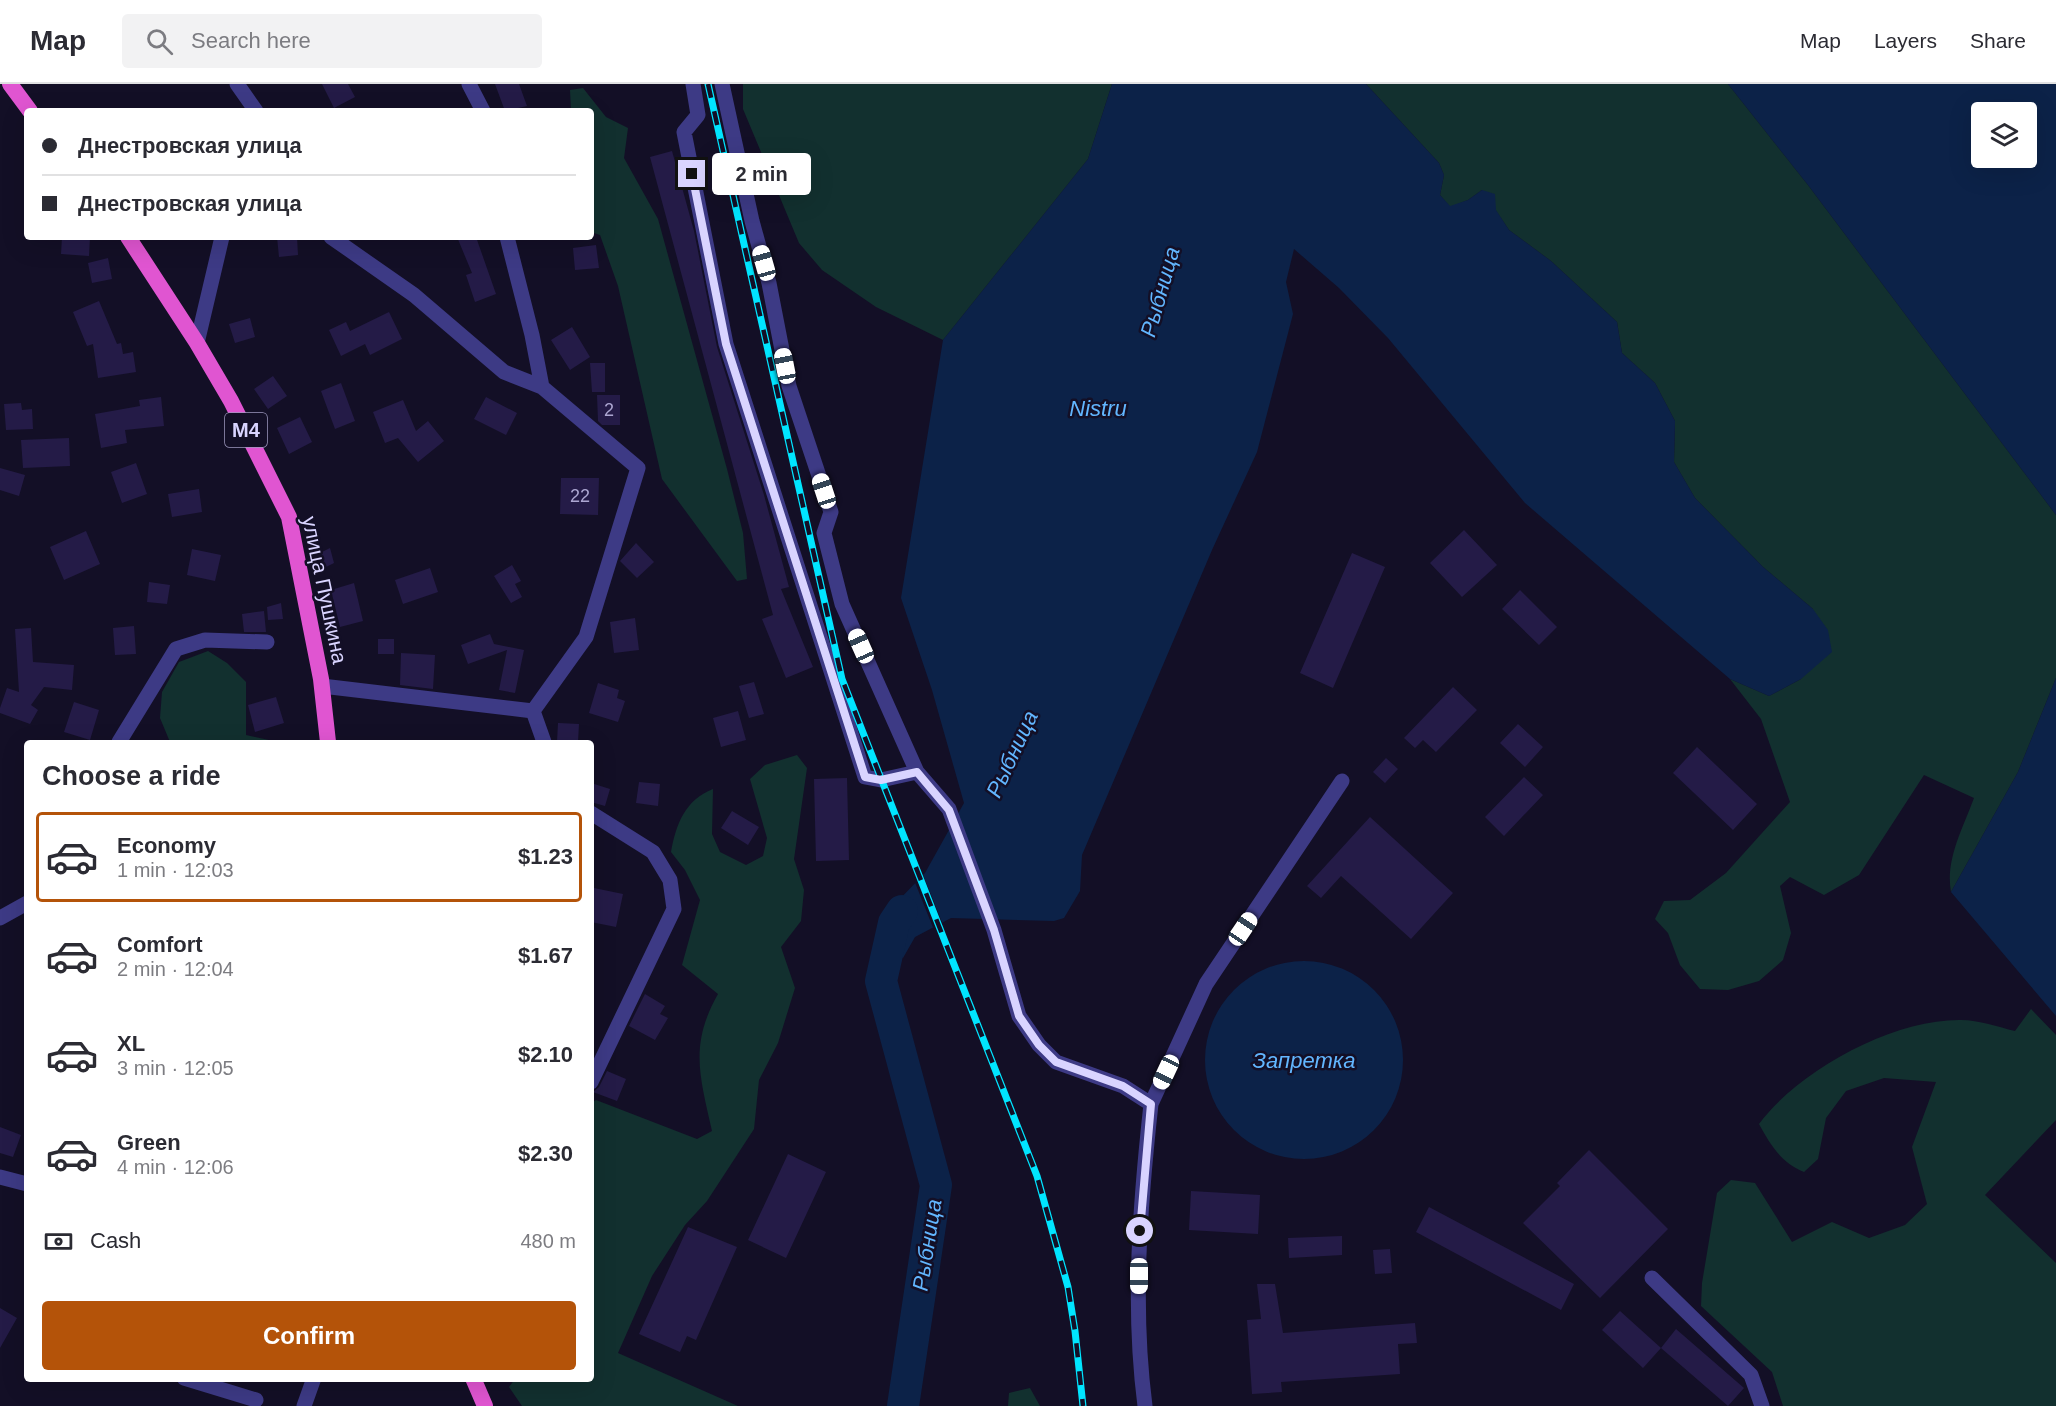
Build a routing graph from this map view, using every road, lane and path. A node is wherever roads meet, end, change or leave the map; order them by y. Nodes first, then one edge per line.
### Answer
1 (10, 84) edge
2 (237, 84) edge
3 (469, 84) edge
4 (693, 84) edge
5 (722, 84) edge
6 (28, 108) edge
7 (254, 108) edge
8 (481, 108) edge
9 (130, 240) edge
10 (221, 240) edge
11 (335, 240) edge
12 (508, 240) edge
13 (197, 343) junction
14 (542, 387) junction
15 (267, 642) dead end
16 (322, 686) junction
17 (533, 711) junction
18 (120, 740) edge
19 (328, 740) edge
20 (543, 740) edge
21 (917, 772) junction
22 (1342, 781) dead end
23 (594, 815) edge
24 (24, 905) edge
25 (0, 918) edge
26 (594, 1076) edge
27 (1151, 1104) junction
28 (0, 1177) edge
29 (24, 1183) edge
30 (1652, 1278) dead end
31 (197, 1382) edge
32 (313, 1382) edge
33 (475, 1382) edge
34 (256, 1400) dead end
35 (304, 1406) edge
36 (485, 1406) edge
37 (1145, 1406) edge
38 (1762, 1406) edge

1 - 6 highway
2 - 7 street
3 - 8 street
4 - 21 street
5 - 21 street
9 - 13 highway, улица Пушкина / M4
10 - 13 street
11 - 14 street
12 - 14 street
13 - 16 highway, улица Пушкина / M4
14 - 17 street
15 - 18 street
16 - 17 street
16 - 19 highway, улица Пушкина / M4
17 - 20 street
21 - 27 street
22 - 27 street
23 - 26 street
24 - 25 street
27 - 37 street
28 - 29 street
30 - 38 street
31 - 34 street
32 - 35 street
33 - 36 highway

